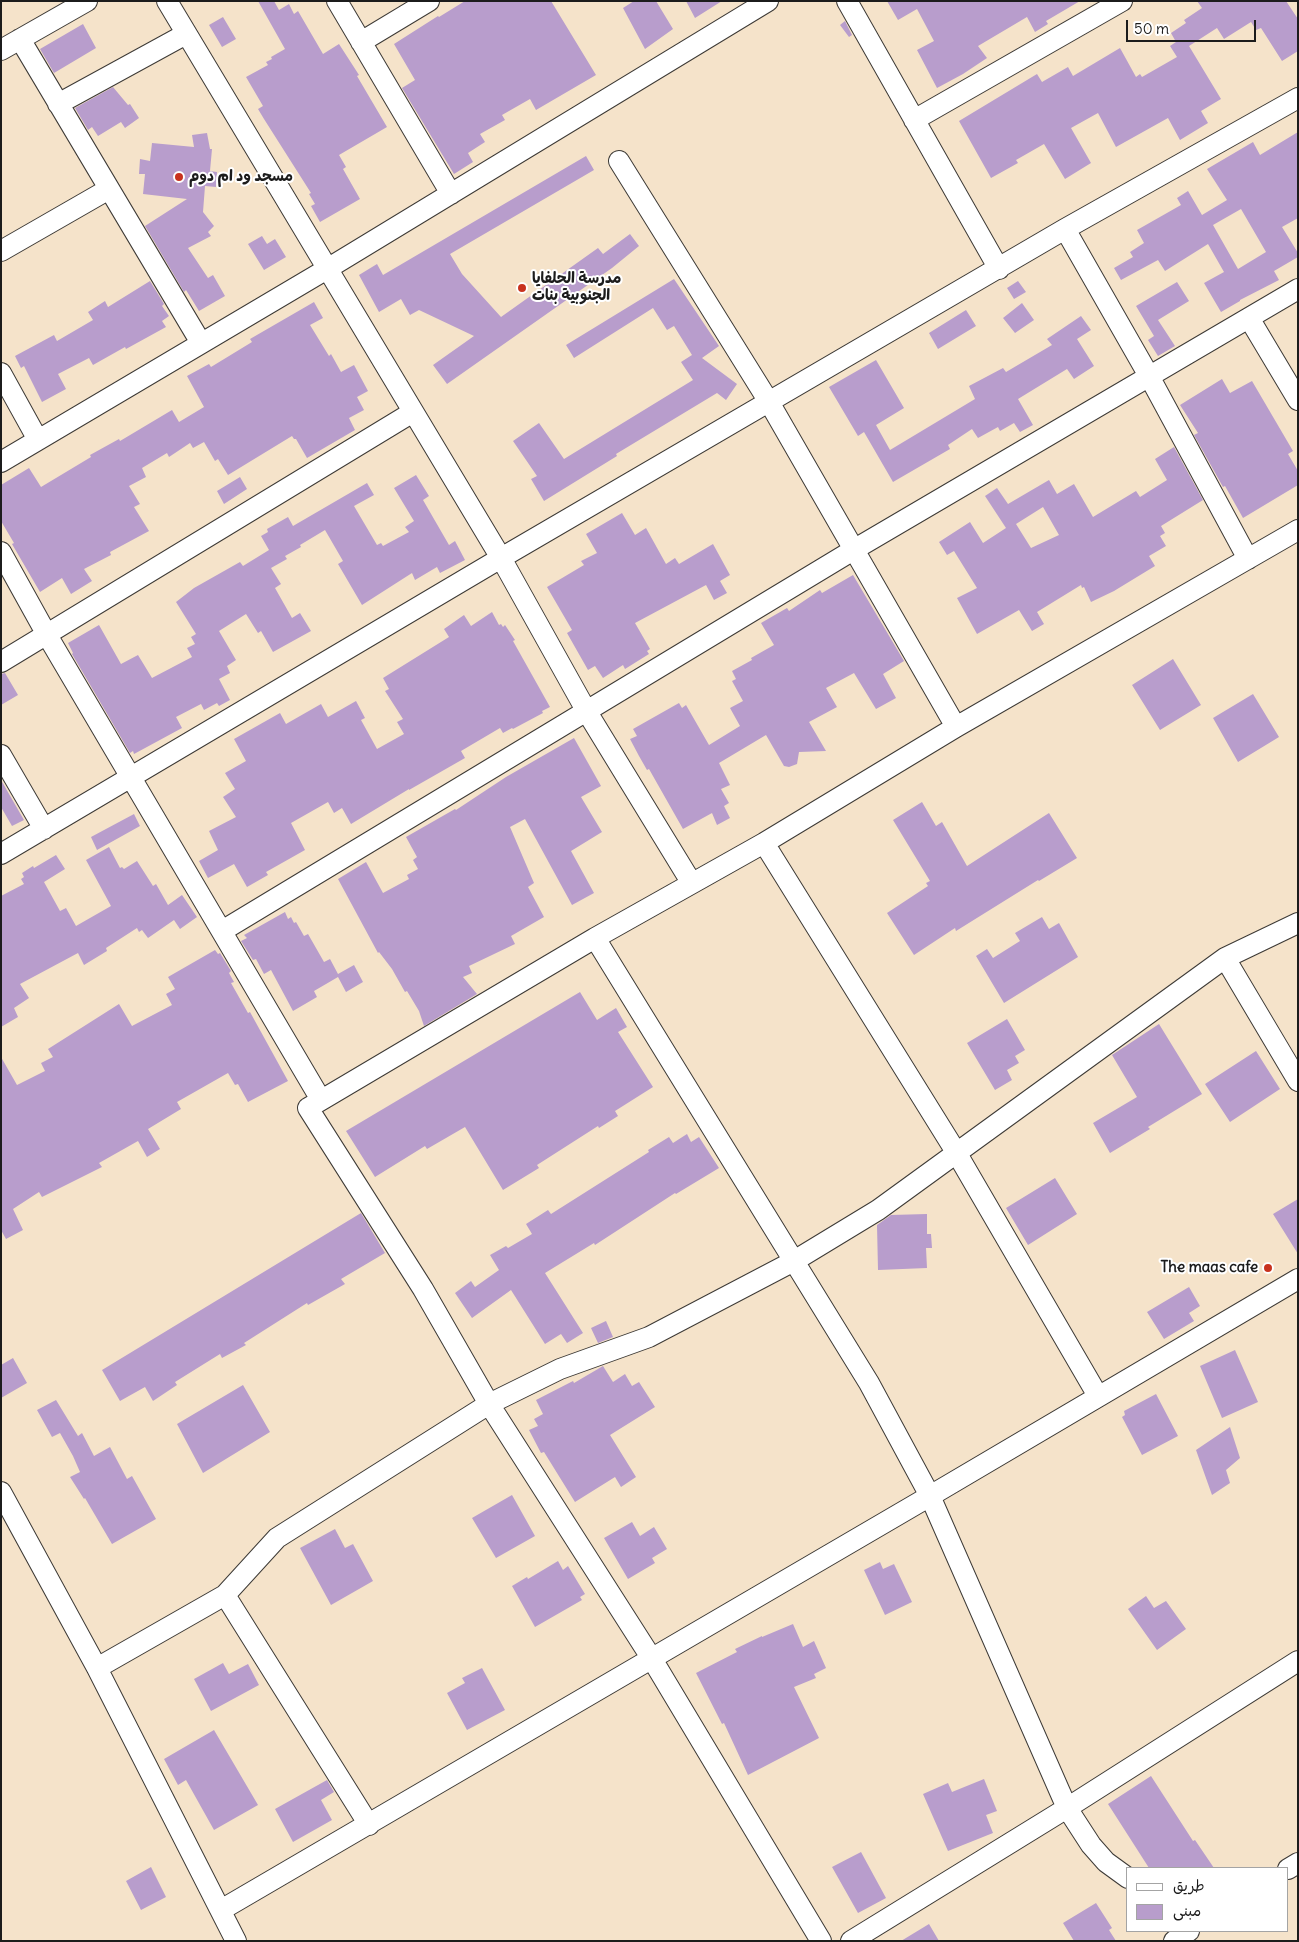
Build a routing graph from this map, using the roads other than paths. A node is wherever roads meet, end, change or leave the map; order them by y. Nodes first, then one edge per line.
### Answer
1 (87, 1) edge
2 (167, 1) edge
3 (337, 1) edge
4 (429, 1) edge
5 (768, 1) edge
6 (847, 1) edge
7 (1122, 1) edge
8 (186, 34) junction
9 (20, 39) junction
10 (361, 42) junction
11 (1, 50) edge
12 (1298, 98) edge
13 (58, 104) junction
14 (914, 120) junction
15 (619, 162) dead end
16 (109, 188) junction
17 (451, 194) junction
18 (1066, 229) junction
19 (1, 251) edge
20 (999, 268) junction
21 (327, 269) junction
22 (1298, 290) edge
23 (1249, 318) junction
24 (201, 343) junction
25 (1, 373) edge
26 (1149, 376) junction
27 (1298, 400) edge
28 (769, 402) junction
29 (414, 412) junction
30 (38, 440) junction
31 (1, 462) edge
32 (1298, 530) edge
33 (855, 549) junction
34 (1, 552) edge
35 (501, 558) junction
36 (1248, 559) junction
37 (46, 635) junction
38 (1, 662) edge
39 (587, 712) junction
40 (956, 727) junction
41 (1, 755) edge
42 (130, 778) junction
43 (44, 829) junction
44 (764, 843) junction
45 (1, 854) edge
46 (691, 882) junction
47 (1298, 923) edge
48 (222, 931) junction
49 (595, 938) junction
50 (1225, 958) junction
51 (1298, 1081) edge
52 (321, 1100) junction
53 (956, 1152) junction
54 (794, 1261) junction
55 (1298, 1279) edge
56 (1098, 1396) junction
57 (489, 1404) junction
58 (1, 1492) edge
59 (930, 1496) junction
60 (225, 1595) junction
61 (652, 1659) junction
62 (1298, 1661) edge
63 (97, 1668) junction
64 (1067, 1808) junction
65 (369, 1825) junction
66 (1126, 1877) edge
67 (221, 1910) junction
68 (1188, 1932) edge
69 (236, 1941) edge
70 (821, 1941) edge
71 (851, 1941) edge
72 (1174, 1941) edge

1 - 9 street
2 - 8 street
3 - 10 street
4 - 10 street
5 - 17 street
6 - 14 street
7 - 14 street
8 - 13 street
8 - 21 street
9 - 11 street
9 - 13 street
10 - 17 street
12 - 18 street
13 - 16 street
14 - 20 street
15 - 28 street
16 - 19 street
16 - 24 street
17 - 21 street
18 - 20 street
18 - 26 street
20 - 28 street
21 - 24 street
21 - 29 street
22 - 23 street
23 - 26 street
23 - 27 street
24 - 30 street
25 - 30 street
26 - 33 street
26 - 36 street
28 - 33 street
28 - 35 street
29 - 35 street
29 - 37 street
30 - 31 street
32 - 36 street
33 - 39 street
33 - 40 street
34 - 37 street
35 - 39 street
35 - 42 street
36 - 40 street
37 - 38 street
37 - 42 street
39 - 46 street
39 - 48 street
40 - 44 street
41 - 43 street
42 - 43 street
42 - 48 street
43 - 45 street
44 - 46 street
44 - 53 street
46 - 49 street
47 - 50 street
48 - 52 street
49 - 52 street
49 - 54 street
50 - 51 street
50 - 53 street
52 - 57 street
53 - 54 street
53 - 56 street
54 - 57 street
54 - 59 street
55 - 56 street
56 - 59 street
57 - 60 street
57 - 61 street
58 - 63 street
59 - 61 street
59 - 64 street
60 - 63 street
60 - 65 street
61 - 65 street
61 - 70 street
62 - 64 street
63 - 67 street
64 - 66 street
64 - 71 street
65 - 67 street
67 - 69 street
68 - 72 street

